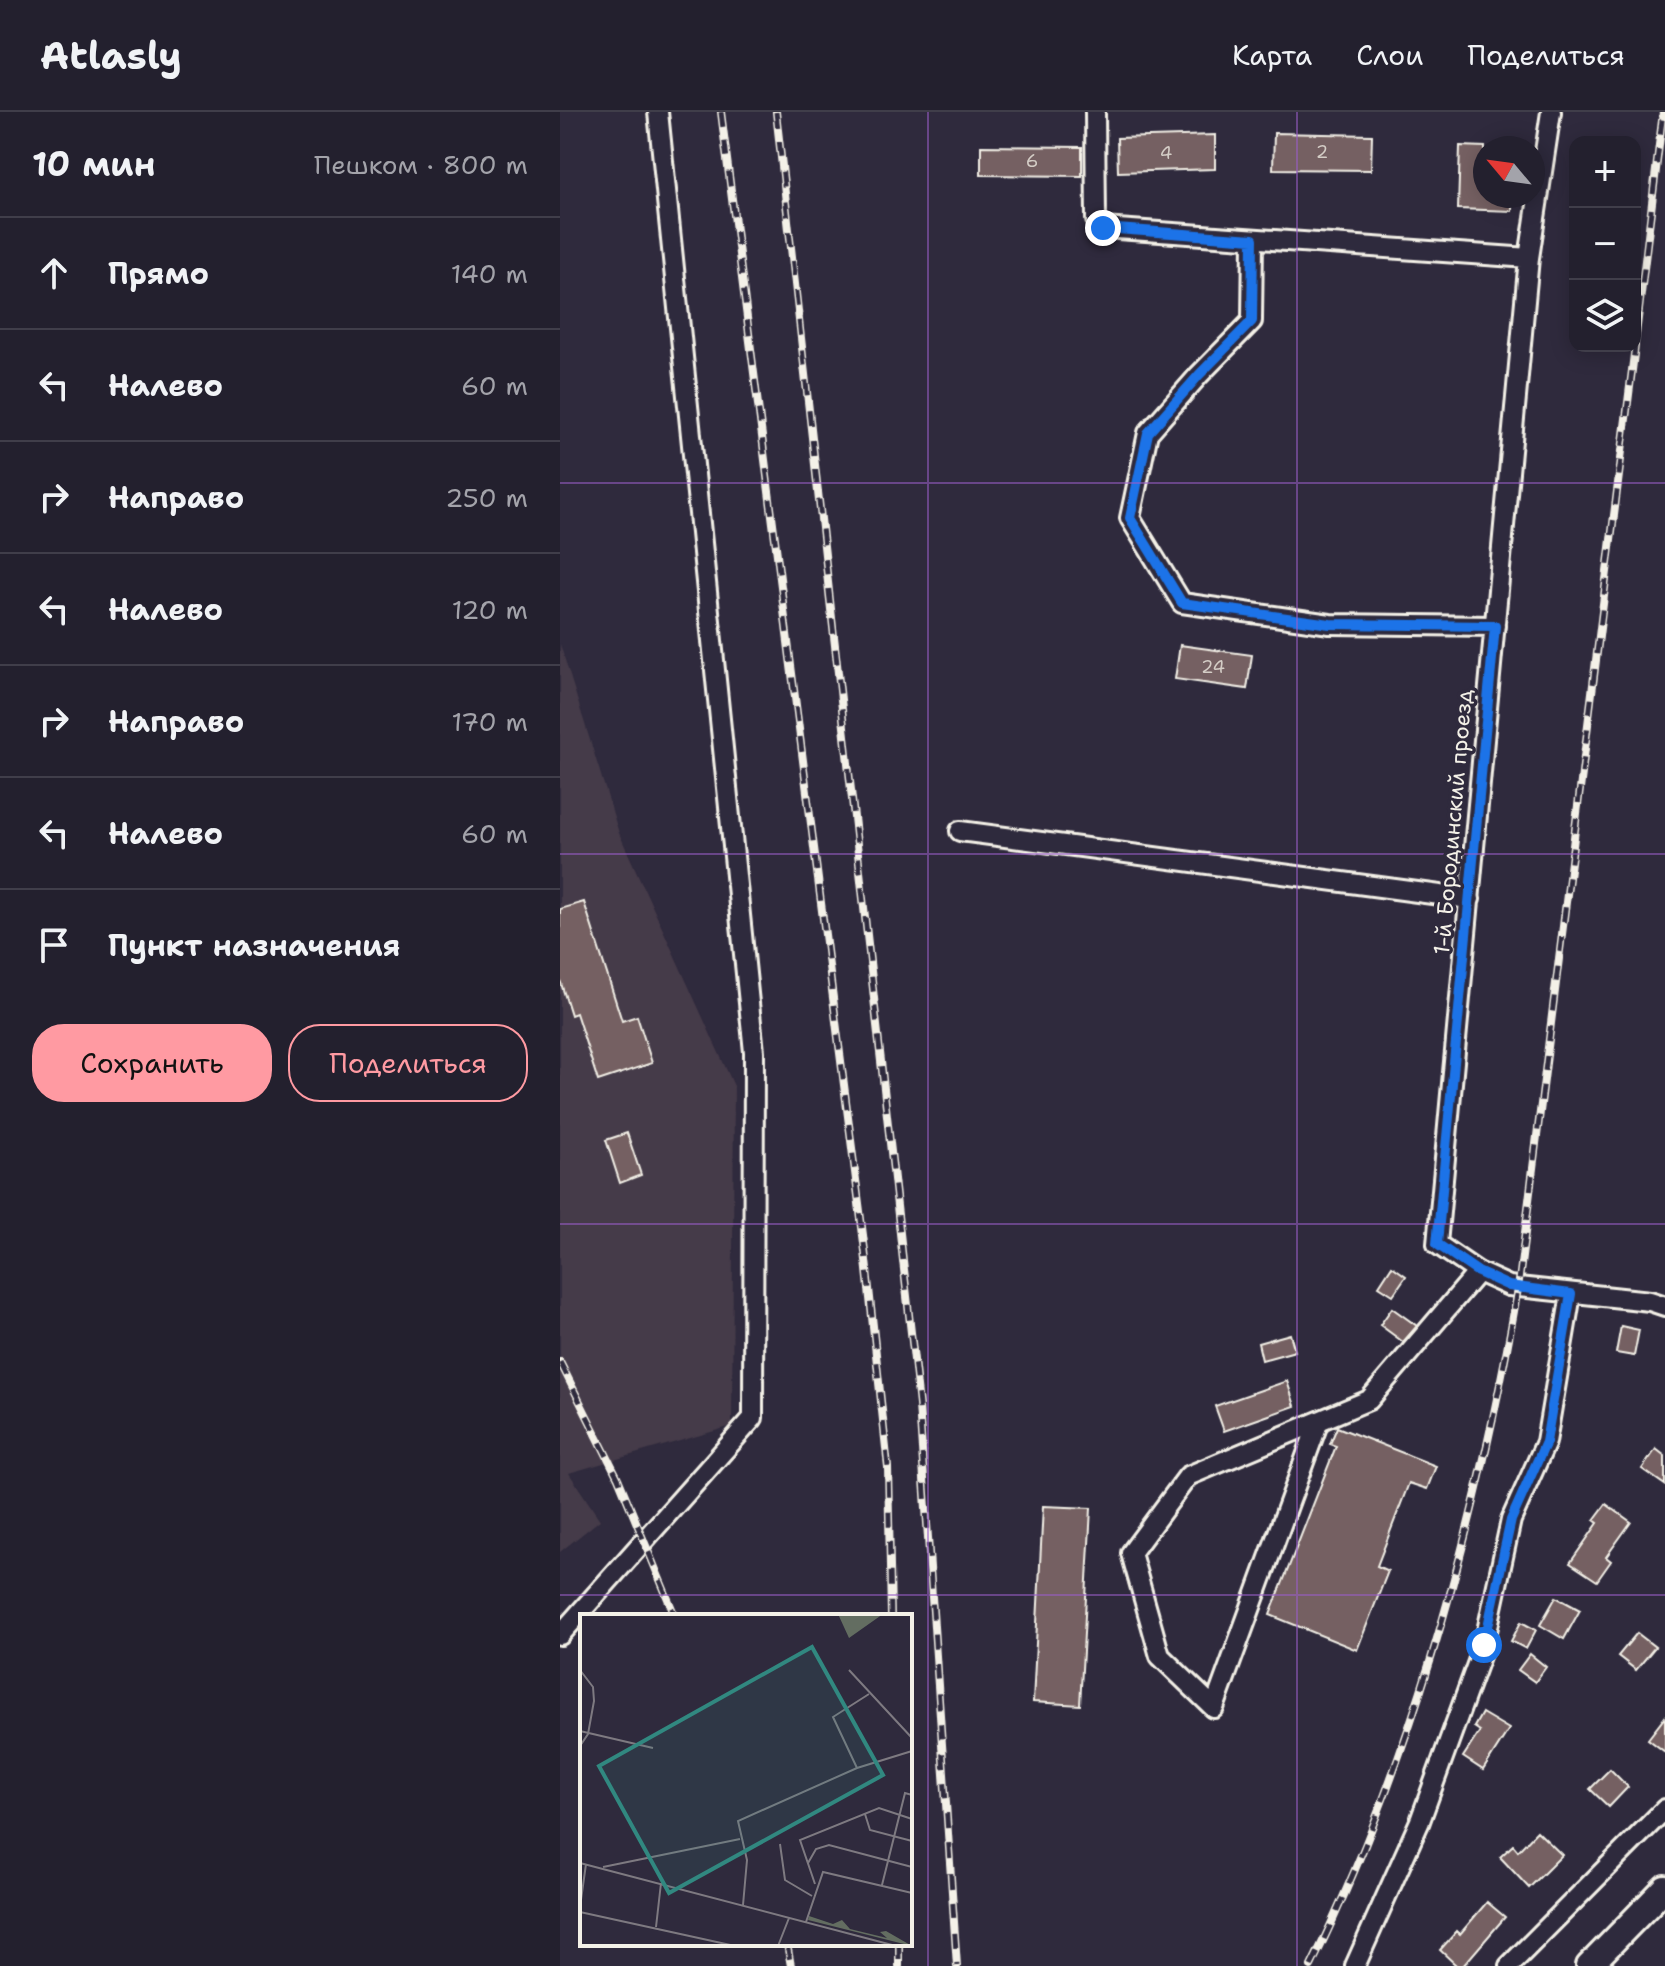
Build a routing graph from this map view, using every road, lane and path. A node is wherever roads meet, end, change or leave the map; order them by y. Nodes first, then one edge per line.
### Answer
1 (658, 112) edge
2 (1095, 112) edge
3 (1551, 112) edge
4 (1253, 239) junction
5 (1529, 258) junction
6 (1495, 626) junction
7 (960, 831) dead end
8 (1470, 899) junction
9 (1478, 1272) junction
10 (1571, 1294) junction
11 (1665, 1306) edge
12 (1319, 1421) junction
13 (560, 1635) edge
14 (1665, 1809) edge
15 (1665, 1888) edge
16 (1355, 1966) edge
17 (1509, 1966) edge
18 (1589, 1966) edge

1 - 13 street
2 - 4 street
3 - 5 street, 1-й Бородинский проезд
4 - 5 street
4 - 6 street
5 - 6 street, 1-й Бородинский проезд
6 - 8 street, 1-й Бородинский проезд
7 - 8 street
8 - 9 street, 1-й Бородинский проезд
9 - 10 street, 1-й Бородинский проезд
9 - 12 street
10 - 11 street, 1-й Бородинский проезд
10 - 16 street
12 - 12 street
14 - 17 street
15 - 18 main road

